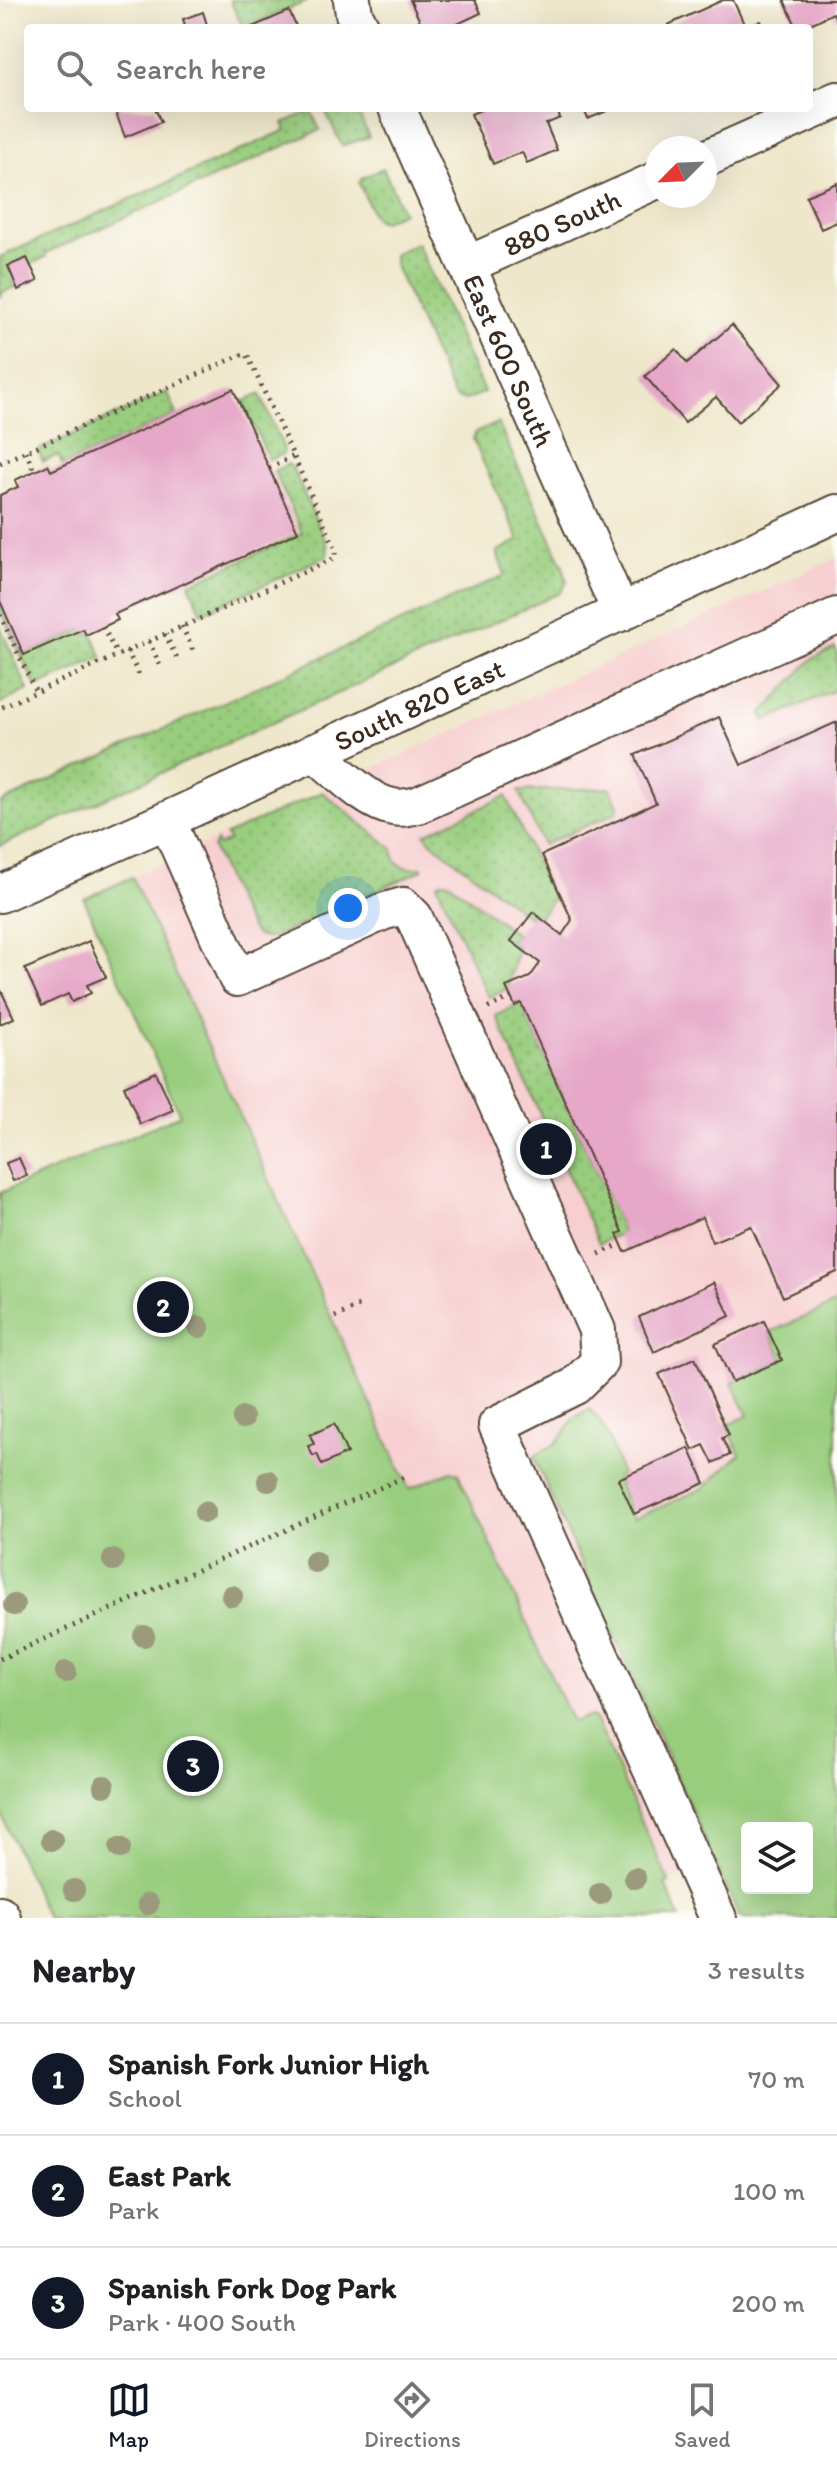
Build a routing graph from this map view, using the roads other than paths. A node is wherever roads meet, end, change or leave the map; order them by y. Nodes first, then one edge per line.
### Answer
1 (352, 0) edge
2 (359, 24) edge
3 (837, 100) edge
4 (813, 111) edge
5 (399, 112) edge
6 (810, 112) edge
7 (717, 154) edge
8 (645, 185) edge
9 (467, 265) junction
10 (837, 513) edge
11 (621, 613) junction
12 (837, 616) edge
13 (314, 752) junction
14 (167, 820) junction
15 (0, 894) edge
16 (718, 1918) edge

1 - 2 street
3 - 4 street
5 - 9 street, East 600 South
6 - 7 street
8 - 9 street, 880 South
9 - 11 street, East 600 South
10 - 11 street, South 820 East
11 - 13 street, South 820 East
12 - 13 street
13 - 14 street, South 820 East
14 - 15 street, South 820 East
14 - 16 street

